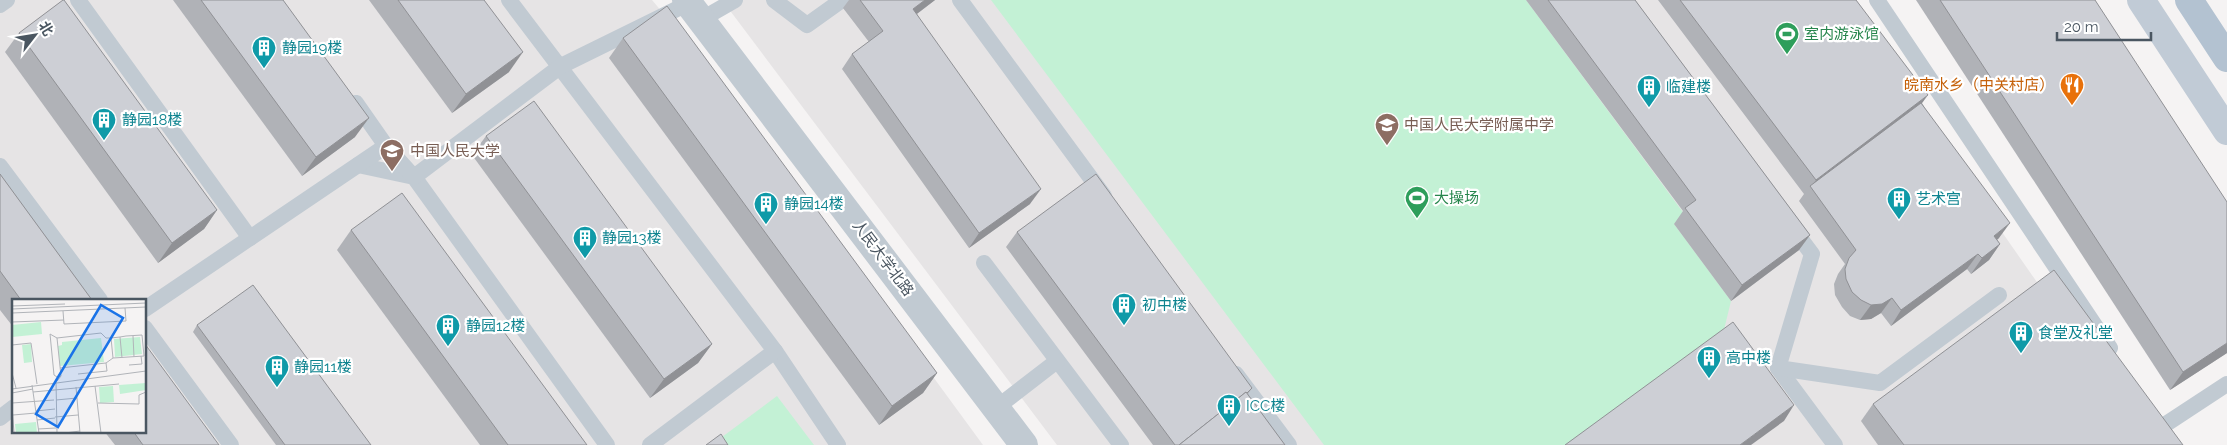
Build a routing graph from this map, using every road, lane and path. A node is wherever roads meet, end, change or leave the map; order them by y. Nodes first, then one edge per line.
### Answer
1 (7, 0) edge
2 (78, 0) edge
3 (509, 0) edge
4 (735, 0) edge
5 (774, 0) edge
6 (842, 0) edge
7 (960, 0) edge
8 (1877, 0) edge
9 (2141, 0) edge
10 (2189, 0) edge
11 (0, 6) edge
12 (692, 8) edge
13 (2227, 58) edge
14 (561, 66) junction
15 (346, 89) edge
16 (2227, 132) edge
17 (386, 146) junction
18 (358, 165) junction
19 (0, 166) edge
20 (414, 177) junction
21 (1112, 207) edge
22 (1782, 214) edge
23 (250, 238) junction
24 (984, 263) dead end
25 (1999, 295) dead end
26 (99, 299) edge
27 (146, 308) edge
28 (146, 329) edge
29 (775, 350) junction
30 (1224, 358) edge
31 (1058, 361) junction
32 (2119, 361) edge
33 (1778, 368) junction
34 (2227, 384) edge
35 (996, 408) junction
36 (12, 409) edge
37 (2152, 410) edge
38 (0, 418) edge
39 (231, 445) edge
40 (607, 445) edge
41 (650, 445) edge
42 (838, 445) edge
43 (1024, 445) edge
44 (1120, 445) edge
45 (1288, 445) edge
46 (1835, 445) edge

1 - 11 lane
2 - 23 lane
3 - 14 lane
4 - 12 lane
5 - 6 lane
7 - 21 lane
8 - 32 lane
9 - 16 street
10 - 13 main road
12 - 14 lane
12 - 35 street, 人民大学北路
14 - 20 lane
14 - 29 lane
15 - 17 lane
17 - 18 lane
17 - 20 lane
18 - 20 lane
18 - 23 lane
19 - 26 lane
20 - 40 lane
22 - 33 lane
23 - 27 lane
24 - 31 lane
25 - 33 lane
28 - 39 lane
29 - 41 lane
29 - 42 lane
30 - 45 lane
31 - 35 lane
31 - 44 lane
33 - 46 lane
34 - 37 lane
35 - 43 street, 人民大学北路
36 - 38 lane

